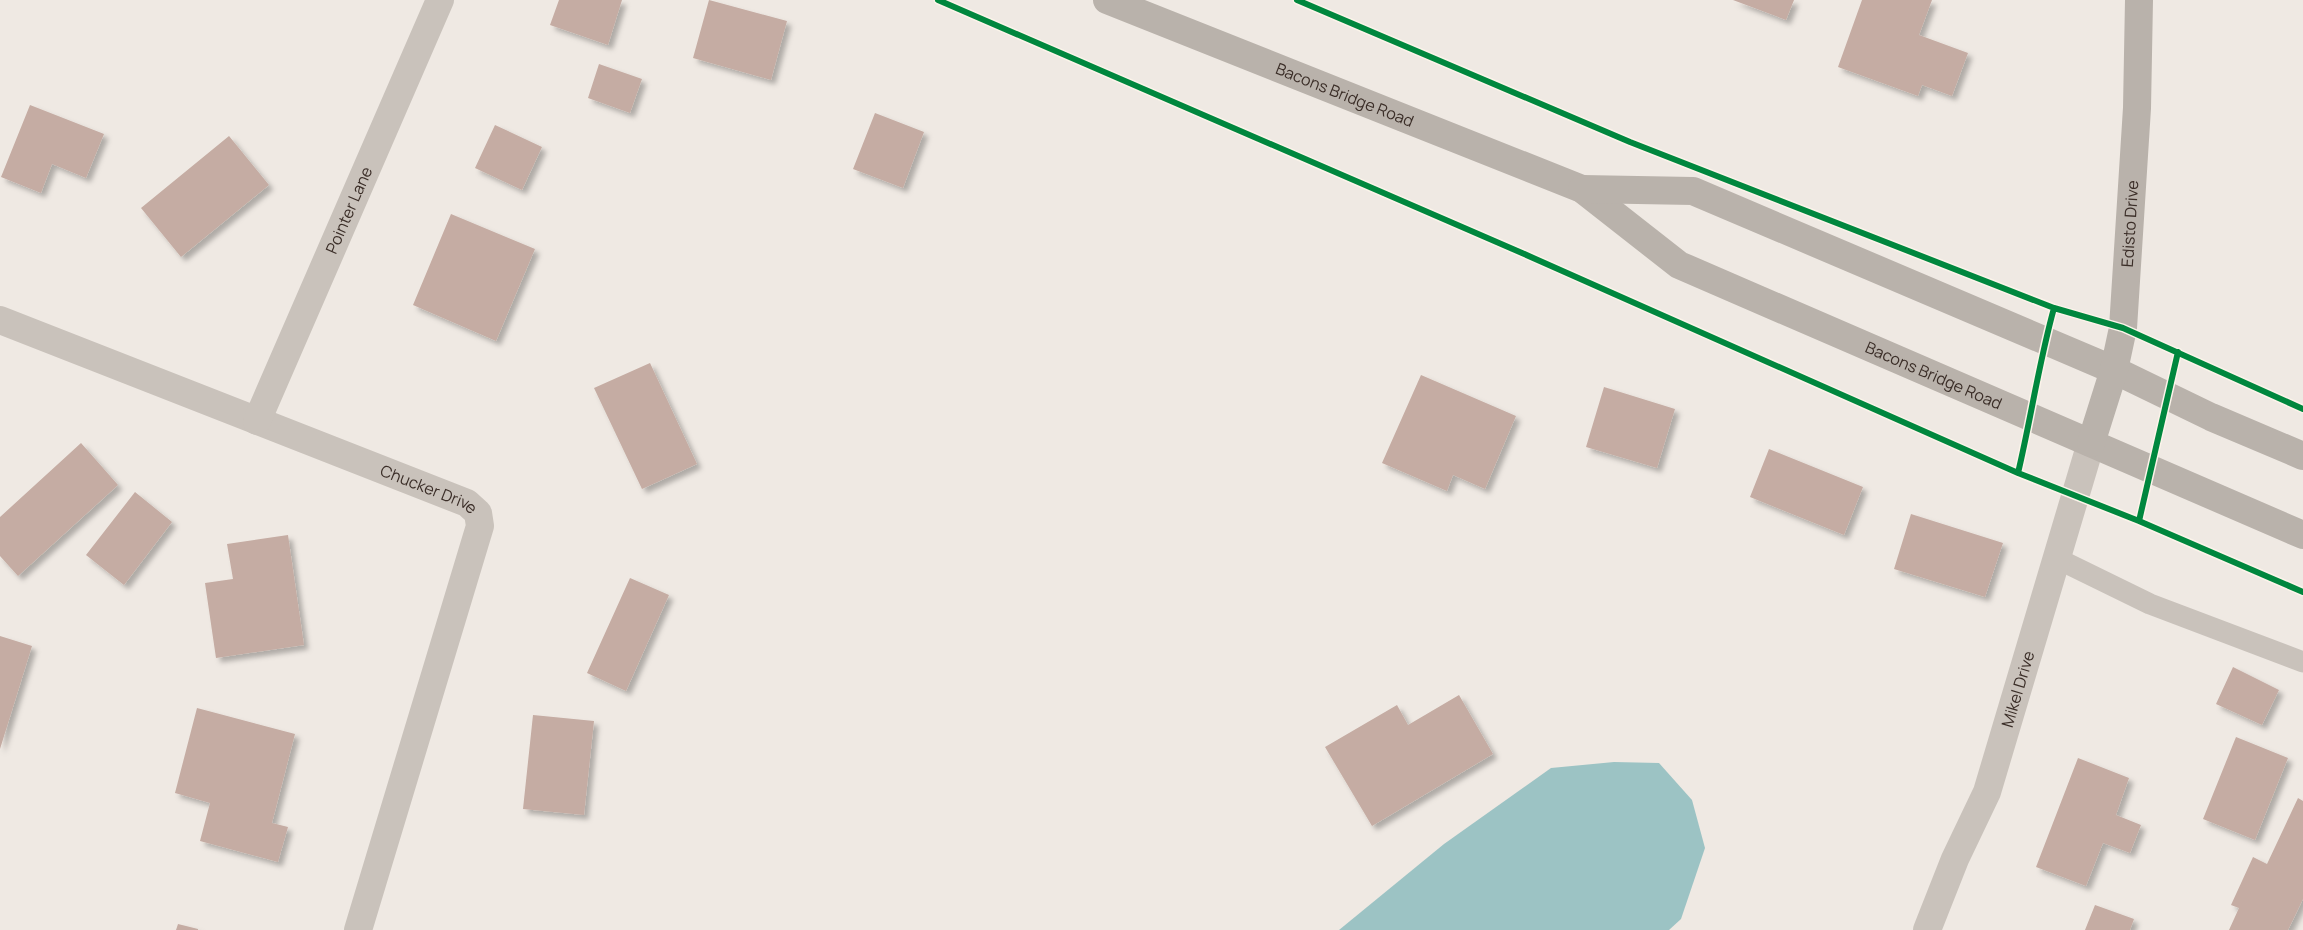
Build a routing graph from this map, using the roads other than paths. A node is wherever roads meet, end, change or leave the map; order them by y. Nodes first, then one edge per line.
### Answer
1 (440, 0) edge
2 (1107, 0) edge
3 (2139, 0) edge
4 (1582, 188) junction
5 (0, 320) edge
6 (2114, 370) junction
7 (257, 421) junction
8 (2091, 443) junction
9 (2303, 456) edge
10 (2303, 535) edge
11 (2058, 560) junction
12 (2303, 662) edge
13 (358, 930) edge
14 (1927, 930) edge

1 - 7 street, Pointer Lane
2 - 4 main road, Bacons Bridge Road
3 - 6 main road, Edisto Drive
4 - 6 main road, Bacons Bridge Road
4 - 8 main road, Bacons Bridge Road
5 - 7 street, Chucker Drive
6 - 8 main road, Edisto Drive
6 - 9 main road, Bacons Bridge Road
7 - 13 street, Chucker Drive
8 - 10 main road, Bacons Bridge Road
8 - 11 street, Mikel Drive
11 - 12 lane
11 - 14 street, Mikel Drive

